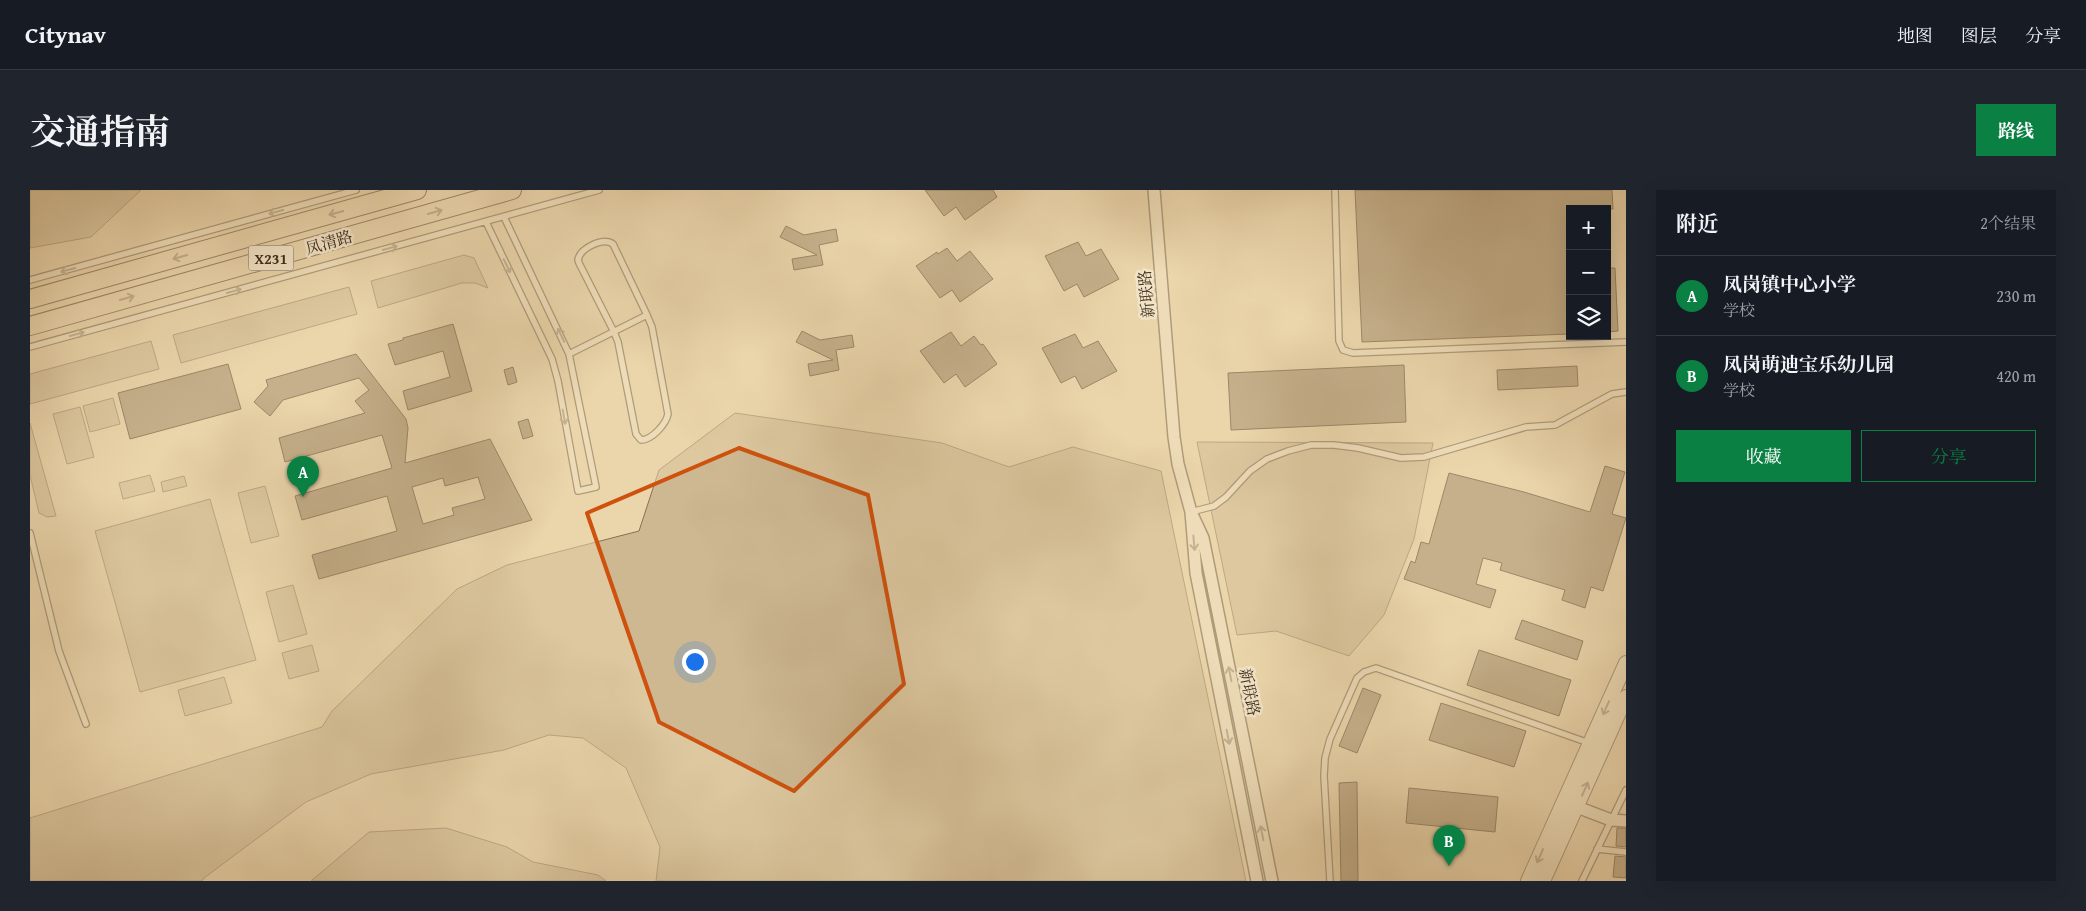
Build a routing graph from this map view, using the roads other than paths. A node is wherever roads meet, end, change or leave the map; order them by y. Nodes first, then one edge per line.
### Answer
1 (356, 190) edge
2 (417, 190) edge
3 (512, 190) edge
4 (599, 190) edge
5 (1154, 190) edge
6 (1335, 190) edge
7 (504, 217) junction
8 (486, 222) junction
9 (30, 280) edge
10 (30, 299) edge
11 (647, 315) junction
12 (30, 326) edge
13 (614, 332) junction
14 (1626, 342) edge
15 (30, 347) edge
16 (569, 354) junction
17 (1626, 392) edge
18 (1191, 512) junction
19 (30, 533) edge
20 (1626, 663) edge
21 (1626, 697) edge
22 (86, 724) dead end
23 (1591, 743) junction
24 (1626, 790) edge
25 (1577, 808) junction
26 (1611, 820) junction
27 (1626, 821) edge
28 (1597, 849) junction
29 (1626, 852) edge
30 (1257, 881) edge
31 (1272, 881) edge
32 (1330, 881) edge
33 (1528, 881) edge
34 (1543, 881) edge
35 (1582, 881) edge

1 -> 9 lane
2 -> 10 main road, 凤清路 / X231
12 -> 3 main road, 凤清路 / X231
4 - 7 lane
5 - 18 street, 新联路
6 - 14 lane
7 - 8 lane
16 -> 7 lane
15 -> 8 lane
8 -> 16 lane
11 - 13 lane
11 - 13 lane
11 - 13 lane
13 - 16 lane
17 - 18 lane
18 -> 30 street, 新联路
31 -> 18 street, 新联路
19 - 22 lane
20 -> 23 street
25 -> 21 street
23 - 32 lane
23 -> 33 street
24 - 26 lane
25 - 26 street
25 - 34 street
26 - 27 street
26 - 28 lane
28 - 29 lane
28 - 35 lane

